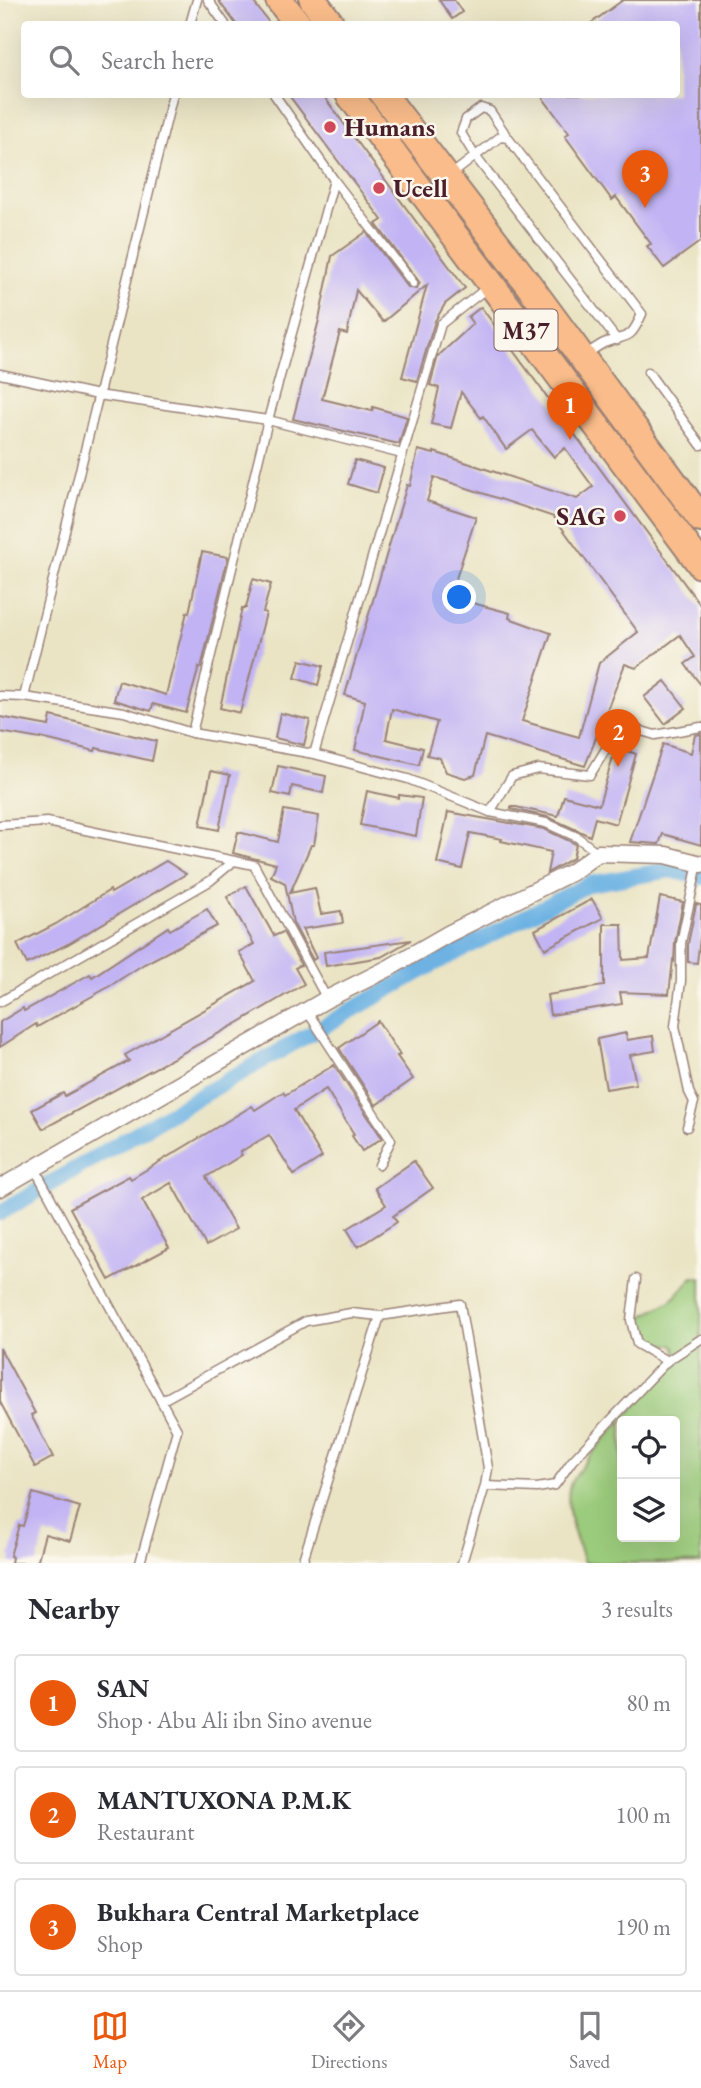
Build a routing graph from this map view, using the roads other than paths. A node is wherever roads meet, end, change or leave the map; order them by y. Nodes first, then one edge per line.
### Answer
1 (197, 0) edge
2 (208, 0) edge
3 (279, 0) edge
4 (313, 0) edge
5 (191, 21) edge
6 (223, 21) edge
7 (296, 21) edge
8 (329, 21) edge
9 (172, 98) edge
10 (277, 98) edge
11 (352, 98) edge
12 (386, 98) edge
13 (508, 138) junction
14 (475, 156) junction
15 (446, 179) junction
16 (334, 180) junction
17 (413, 283) dead end
18 (492, 284) junction
19 (617, 340) junction
20 (582, 357) junction
21 (648, 372) dead end
22 (0, 374) edge
23 (98, 395) junction
24 (268, 420) junction
25 (701, 445) edge
26 (402, 454) junction
27 (701, 519) edge
28 (701, 565) edge
29 (0, 696) edge
30 (24, 697) junction
31 (701, 727) edge
32 (192, 733) junction
33 (314, 754) junction
34 (490, 812) junction
35 (0, 825) edge
36 (598, 853) junction
37 (234, 861) junction
38 (700, 863) edge
39 (327, 999) junction
40 (0, 1002) edge
41 (307, 1011) junction
42 (687, 1127) dead end
43 (379, 1165) dead end
44 (35, 1169) junction
45 (0, 1188) edge
46 (636, 1279) dead end
47 (380, 1316) junction
48 (701, 1339) edge
49 (667, 1361) junction
50 (161, 1401) junction
51 (485, 1486) junction
52 (140, 1563) edge
53 (302, 1563) edge
54 (462, 1563) edge

1 - 5 lane
2 - 6 lane
3 - 7 main road
4 - 8 main road
9 - 23 lane
10 - 16 lane
11 - 18 main road, M37
12 - 15 main road, M37
13 - 14 lane
13 - 14 lane
13 - 19 lane
14 - 15 lane
14 - 19 lane
15 - 20 main road, M37
16 - 17 lane
16 - 24 lane
18 - 26 lane
18 - 28 main road, M37
19 - 20 lane
20 - 27 main road, M37
21 - 25 lane
22 - 23 lane
23 - 24 lane
23 - 30 lane
24 - 26 lane
24 - 32 lane
26 - 33 lane
29 - 30 lane
30 - 32 lane
31 - 34 lane
32 - 33 lane
33 - 34 lane
34 - 36 lane
35 - 37 lane
36 - 38 street
36 - 39 street
37 - 39 lane
37 - 40 lane
38 - 42 lane
39 - 41 street
41 - 43 lane
41 - 44 street
44 - 45 street
44 - 50 lane
46 - 49 lane
47 - 50 lane
47 - 51 lane
47 - 53 lane
48 - 49 lane
49 - 51 lane
50 - 52 lane
51 - 54 lane

